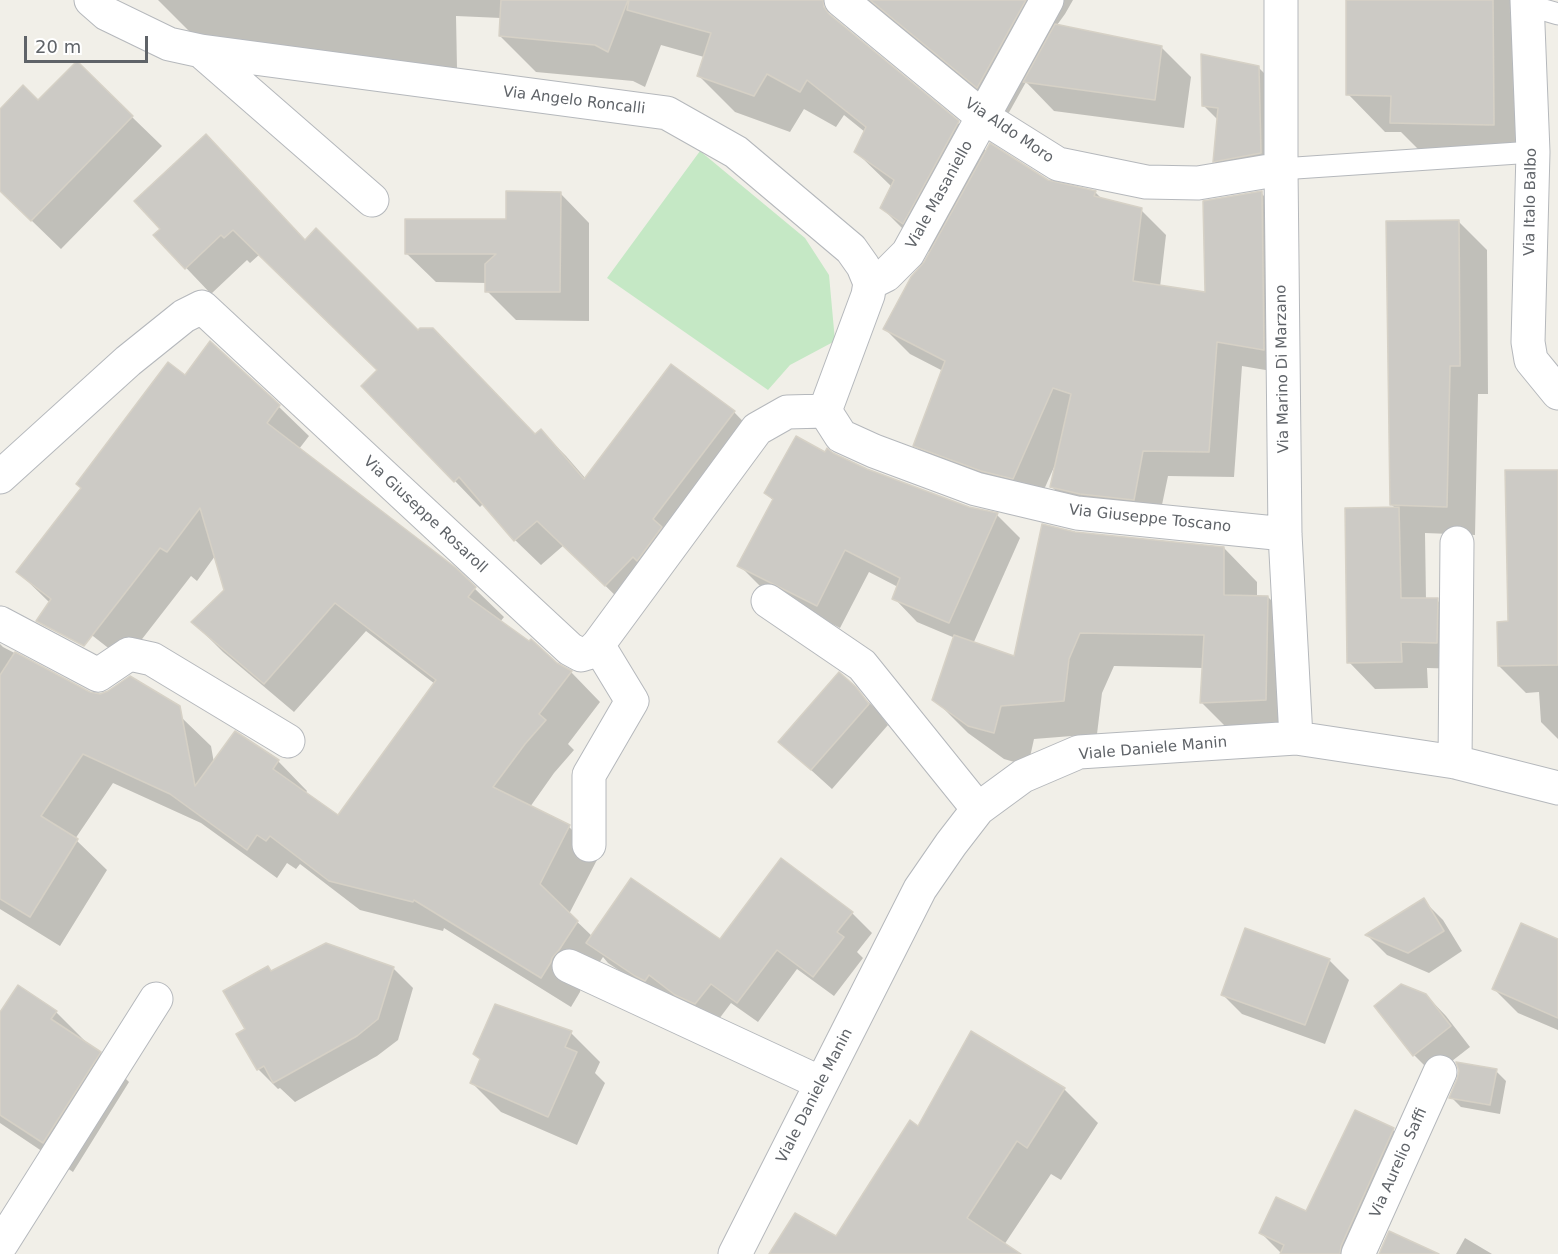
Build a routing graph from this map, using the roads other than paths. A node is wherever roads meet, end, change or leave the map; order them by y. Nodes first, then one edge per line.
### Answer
1 (91, 0) edge
2 (841, 0) edge
3 (1047, 0) edge
4 (1281, 0) edge
5 (1527, 3) edge
6 (1558, 14) edge
7 (201, 51) junction
8 (983, 117) junction
9 (1533, 152) junction
10 (1281, 169) junction
11 (372, 200) dead end
12 (870, 283) junction
13 (1558, 393) edge
14 (825, 411) junction
15 (0, 477) edge
16 (1285, 534) junction
17 (1456, 543) dead end
18 (768, 601) dead end
19 (0, 623) edge
20 (598, 645) junction
21 (1296, 738) junction
22 (288, 741) dead end
23 (1455, 762) junction
24 (1558, 788) edge
25 (978, 809) junction
26 (589, 845) dead end
27 (569, 966) dead end
28 (156, 999) dead end
29 (1440, 1072) dead end
30 (821, 1083) junction
31 (7, 1246) edge
32 (735, 1254) edge
33 (1358, 1254) edge

1 - 7 street, Via Angelo Roncalli
2 - 8 street, Via Aldo Moro
3 - 8 street, Viale Masaniello
4 - 10 street, Via Marino Di Marzano
5 - 6 lane
5 - 9 street, Via Italo Balbo
7 - 11 street
7 - 12 street, Via Angelo Roncalli
8 - 10 street, Via Aldo Moro
8 - 12 street, Viale Masaniello
9 - 10 lane
9 - 13 street, Via Italo Balbo
10 - 16 street, Via Marino Di Marzano
12 - 14 street
14 - 16 street, Via Giuseppe Toscano
14 - 20 street
15 - 20 street, Via Giuseppe Rosaroll
16 - 21 street, Via Marino Di Marzano
17 - 23 street
18 - 25 street
19 - 22 street
20 - 26 street
21 - 23 street, Viale Daniele Manin
21 - 25 street, Viale Daniele Manin
23 - 24 street, Viale Daniele Manin
25 - 30 street, Viale Daniele Manin
27 - 30 street
28 - 31 street
29 - 33 street, Via Aurelio Saffi
30 - 32 street, Viale Daniele Manin

